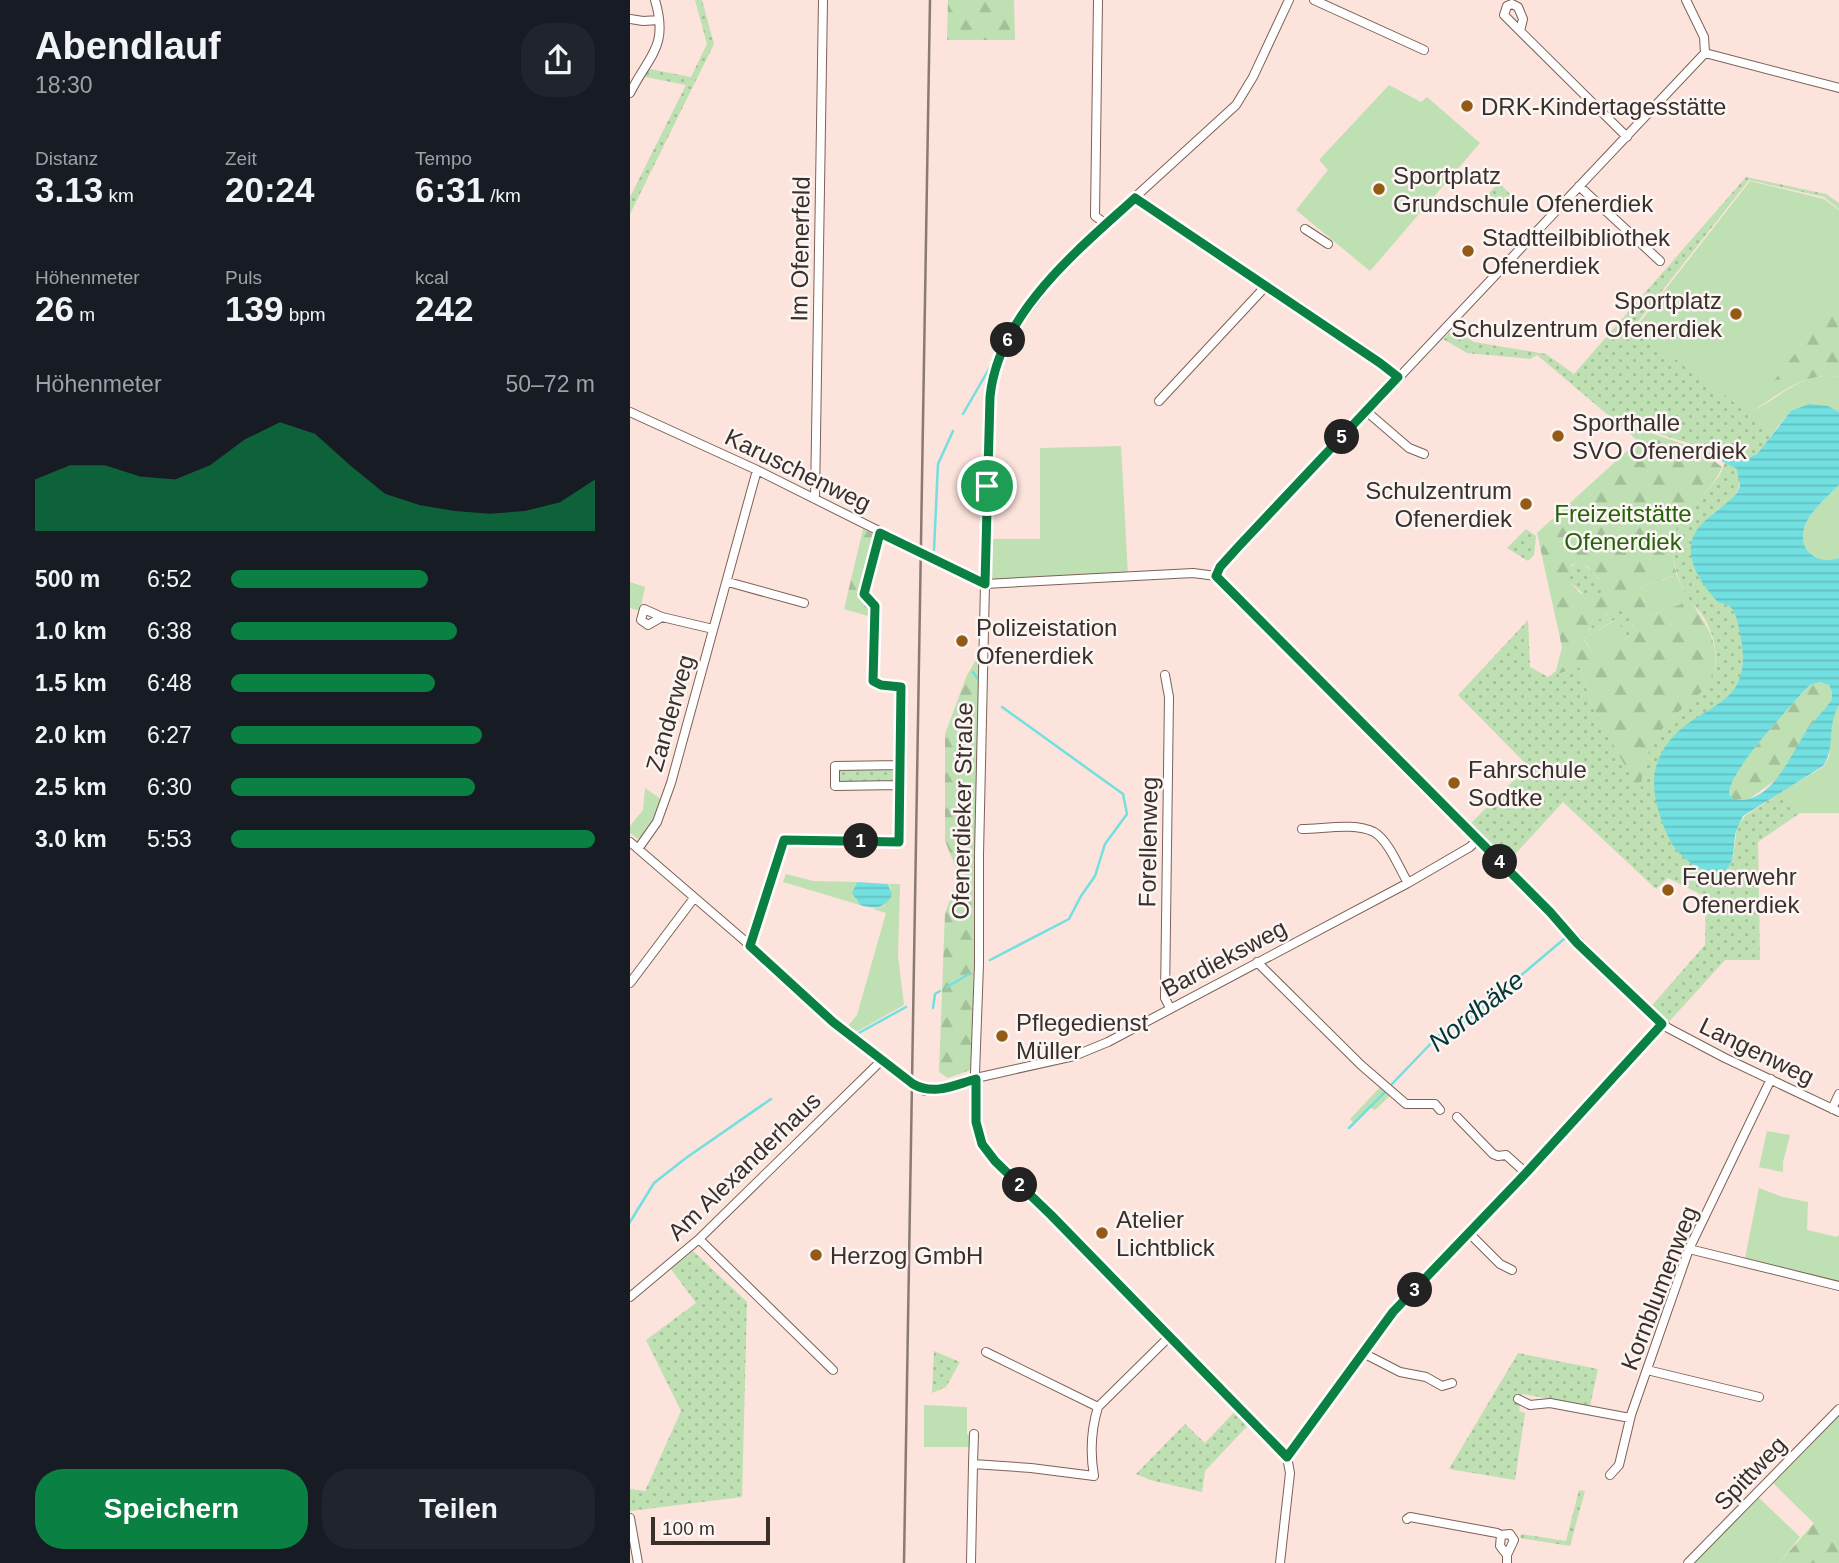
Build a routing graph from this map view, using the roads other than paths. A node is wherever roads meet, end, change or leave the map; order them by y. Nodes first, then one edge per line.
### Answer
1 (655, 0) edge
2 (823, 0) edge
3 (1098, 0) edge
4 (1289, 0) edge
5 (1314, 0) edge
6 (1686, 0) edge
7 (630, 19) edge
8 (659, 20) junction
9 (1520, 32) dead end
10 (1424, 50) dead end
11 (1705, 53) junction
12 (1839, 89) edge
13 (630, 93) edge
14 (1627, 137) junction
15 (1579, 186) junction
16 (1135, 198) junction
17 (1106, 224) junction
18 (1305, 229) dead end
19 (1328, 244) dead end
20 (1660, 261) dead end
21 (1265, 287) junction
22 (1398, 377) junction
23 (1159, 401) dead end
24 (1366, 411) junction
25 (630, 412) edge
26 (1424, 454) dead end
27 (757, 470) junction
28 (815, 499) junction
29 (880, 533) junction
30 (1216, 576) junction
31 (727, 582) junction
32 (985, 584) junction
33 (804, 603) dead end
34 (662, 617) dead end
35 (713, 629) junction
36 (1165, 675) dead end
37 (900, 765) junction
38 (900, 785) junction
39 (1302, 829) dead end
40 (1477, 840) junction
41 (630, 842) edge
42 (638, 849) junction
43 (1408, 883) junction
44 (694, 898) junction
45 (750, 946) junction
46 (1257, 962) junction
47 (630, 983) edge
48 (1170, 1008) junction
49 (1662, 1024) junction
50 (881, 1060) junction
51 (976, 1079) junction
52 (1771, 1079) junction
53 (1839, 1094) edge
54 (1440, 1110) dead end
55 (1835, 1111) edge
56 (1457, 1117) dead end
57 (1526, 1173) junction
58 (1469, 1233) junction
59 (699, 1239) junction
60 (1689, 1249) junction
61 (1512, 1270) dead end
62 (1839, 1286) edge
63 (630, 1297) edge
64 (1170, 1336) junction
65 (986, 1352) dead end
66 (1363, 1353) junction
67 (833, 1370) dead end
68 (1647, 1370) junction
69 (1452, 1383) dead end
70 (1759, 1397) dead end
71 (1518, 1399) dead end
72 (1098, 1407) junction
73 (1839, 1409) edge
74 (1630, 1418) junction
75 (974, 1434) dead end
76 (1287, 1457) junction
77 (973, 1464) junction
78 (1611, 1475) dead end
79 (630, 1518) edge
80 (1407, 1519) dead end
81 (1502, 1535) junction
82 (1507, 1559) edge
83 (638, 1563) edge
84 (971, 1563) edge
85 (1280, 1563) edge
86 (1689, 1563) edge

1 - 8 street
2 - 28 street, Im Ofenerfeld
3 - 17 street
4 - 16 street, Ofenerdieker Straße
5 - 10 street
6 - 11 street
7 - 8 street
8 - 13 street
9 - 14 street
11 - 12 street
11 - 14 street
14 - 15 street
15 - 20 street
15 - 22 street
16 - 17 street, Ofenerdieker Straße
16 - 21 street
17 - 32 street, Ofenerdieker Straße
18 - 19 street
21 - 22 street
21 - 23 street
22 - 24 street
24 - 26 street
24 - 30 street
25 - 27 street, Karuschenweg
27 - 28 street, Karuschenweg
27 - 31 street, Zanderweg
28 - 29 street, Karuschenweg
29 - 32 street, Karuschenweg
29 - 37 street
30 - 32 street
30 - 40 street, Langenweg
31 - 33 street
31 - 35 street, Zanderweg
32 - 51 street, Ofenerdieker Straße
34 - 35 street
35 - 42 street, Zanderweg
36 - 48 street, Forellenweg
37 - 38 street
37 - 38 street
38 - 45 street
39 - 43 street
40 - 43 street, Bardieksweg
40 - 49 street, Langenweg
41 - 42 street, Bardieksweg
42 - 44 street, Bardieksweg
43 - 46 street, Bardieksweg
44 - 45 street, Bardieksweg
44 - 47 street
45 - 50 street, Bardieksweg
46 - 48 street, Bardieksweg
46 - 54 street
48 - 51 street, Bardieksweg
49 - 52 street, Langenweg
49 - 57 street
50 - 51 street, Bardieksweg
50 - 59 street, Am Alexanderhaus
51 - 64 street, Ofenerdieker Straße
52 - 55 street, Langenweg
52 - 60 street, Kornblumenweg
53 - 55 street
56 - 57 street
57 - 58 street
58 - 61 street
58 - 66 street
59 - 63 street, Am Alexanderhaus
59 - 67 street
60 - 62 street
60 - 68 street, Kornblumenweg
64 - 72 street
64 - 76 street
65 - 72 street
66 - 69 street
66 - 76 street
68 - 70 street
68 - 74 street, Kornblumenweg
71 - 74 street
72 - 77 street
73 - 86 street, Spittweg
74 - 78 street, Kornblumenweg
75 - 77 street
76 - 85 street
77 - 84 street
79 - 83 street
80 - 81 street
81 - 82 street
81 - 82 street

